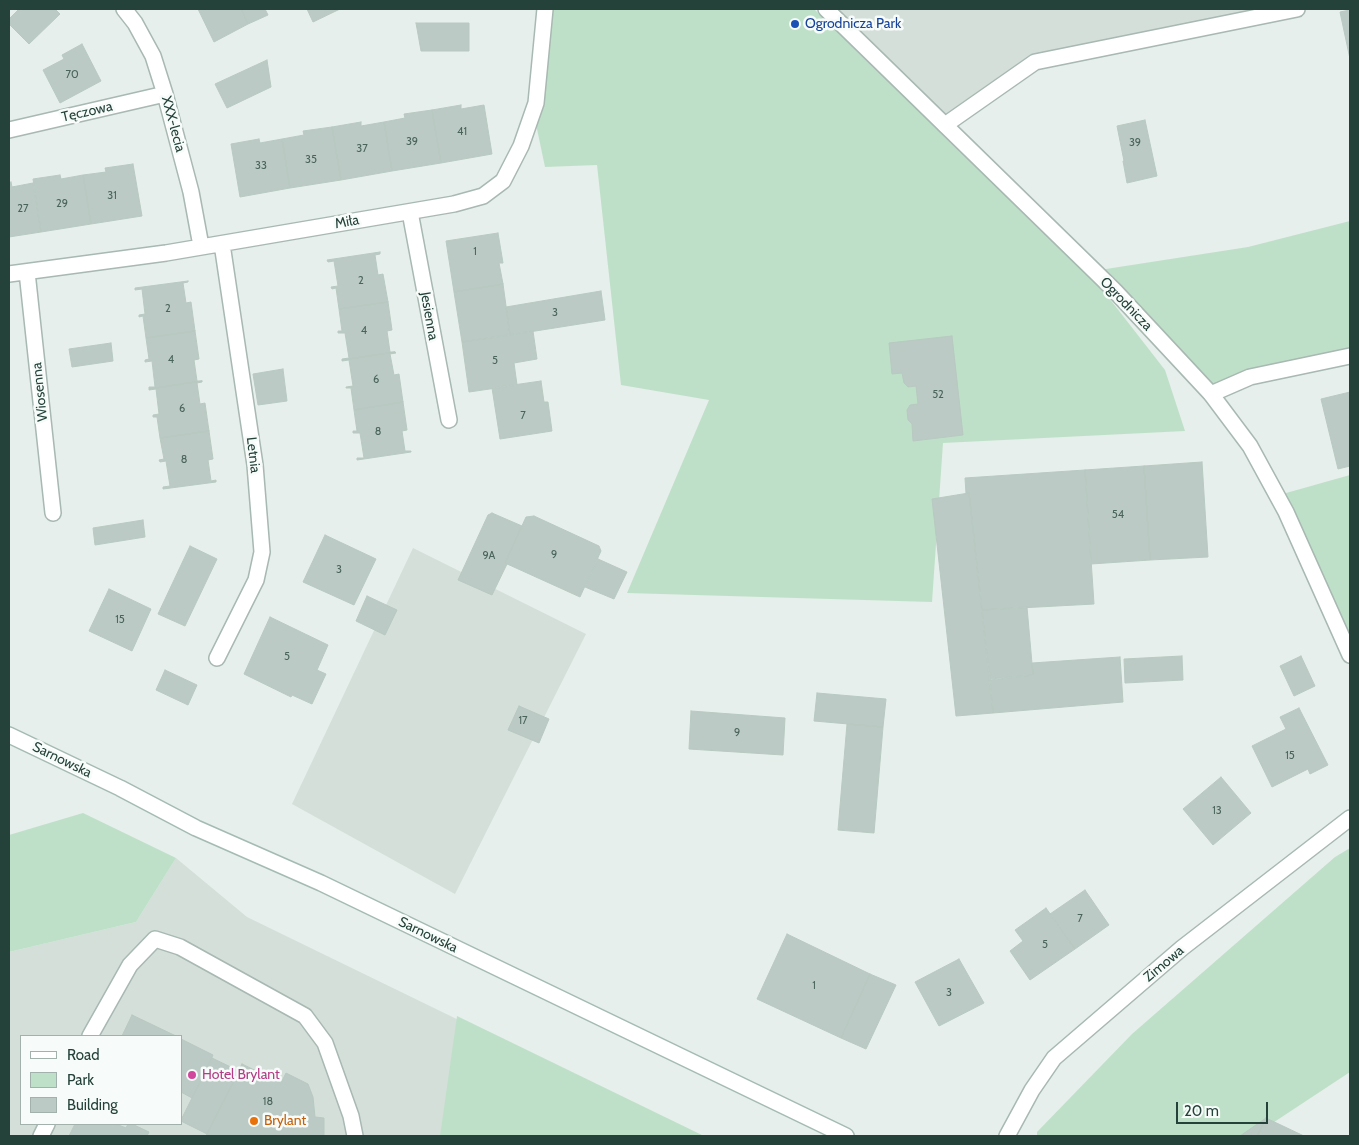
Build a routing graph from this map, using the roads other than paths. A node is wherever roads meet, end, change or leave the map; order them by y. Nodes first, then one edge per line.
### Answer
1 (124, 9) edge
2 (545, 9) edge
3 (826, 9) edge
4 (1297, 9) edge
5 (165, 94) junction
6 (945, 125) junction
7 (9, 130) edge
8 (410, 212) junction
9 (222, 244) junction
10 (201, 246) junction
11 (27, 272) junction
12 (9, 274) edge
13 (1350, 356) edge
14 (1212, 394) junction
15 (449, 420) dead end
16 (53, 513) dead end
17 (1350, 655) edge
18 (218, 658) dead end
19 (9, 735) edge
20 (1350, 818) edge
21 (91, 1035) edge
22 (46, 1125) edge
23 (1008, 1134) edge
24 (40, 1136) edge
25 (355, 1136) edge
26 (846, 1136) edge

1 - 5 street, XXX-lecia
2 - 8 street, Miła
3 - 6 street, Ogrodnicza
4 - 6 street
5 - 7 street, Tęczowa
5 - 10 street, XXX-lecia
6 - 14 street, Ogrodnicza
8 - 9 street, Miła
8 - 15 street, Jesienna
9 - 10 street, Miła
9 - 18 street, Letnia
10 - 11 street, Miła
11 - 12 street, Miła
11 - 16 street, Wiosenna
13 - 14 street
14 - 17 street, Ogrodnicza
19 - 26 street, Sarnowska
20 - 23 street, Zimowa
21 - 25 street
22 - 24 street

